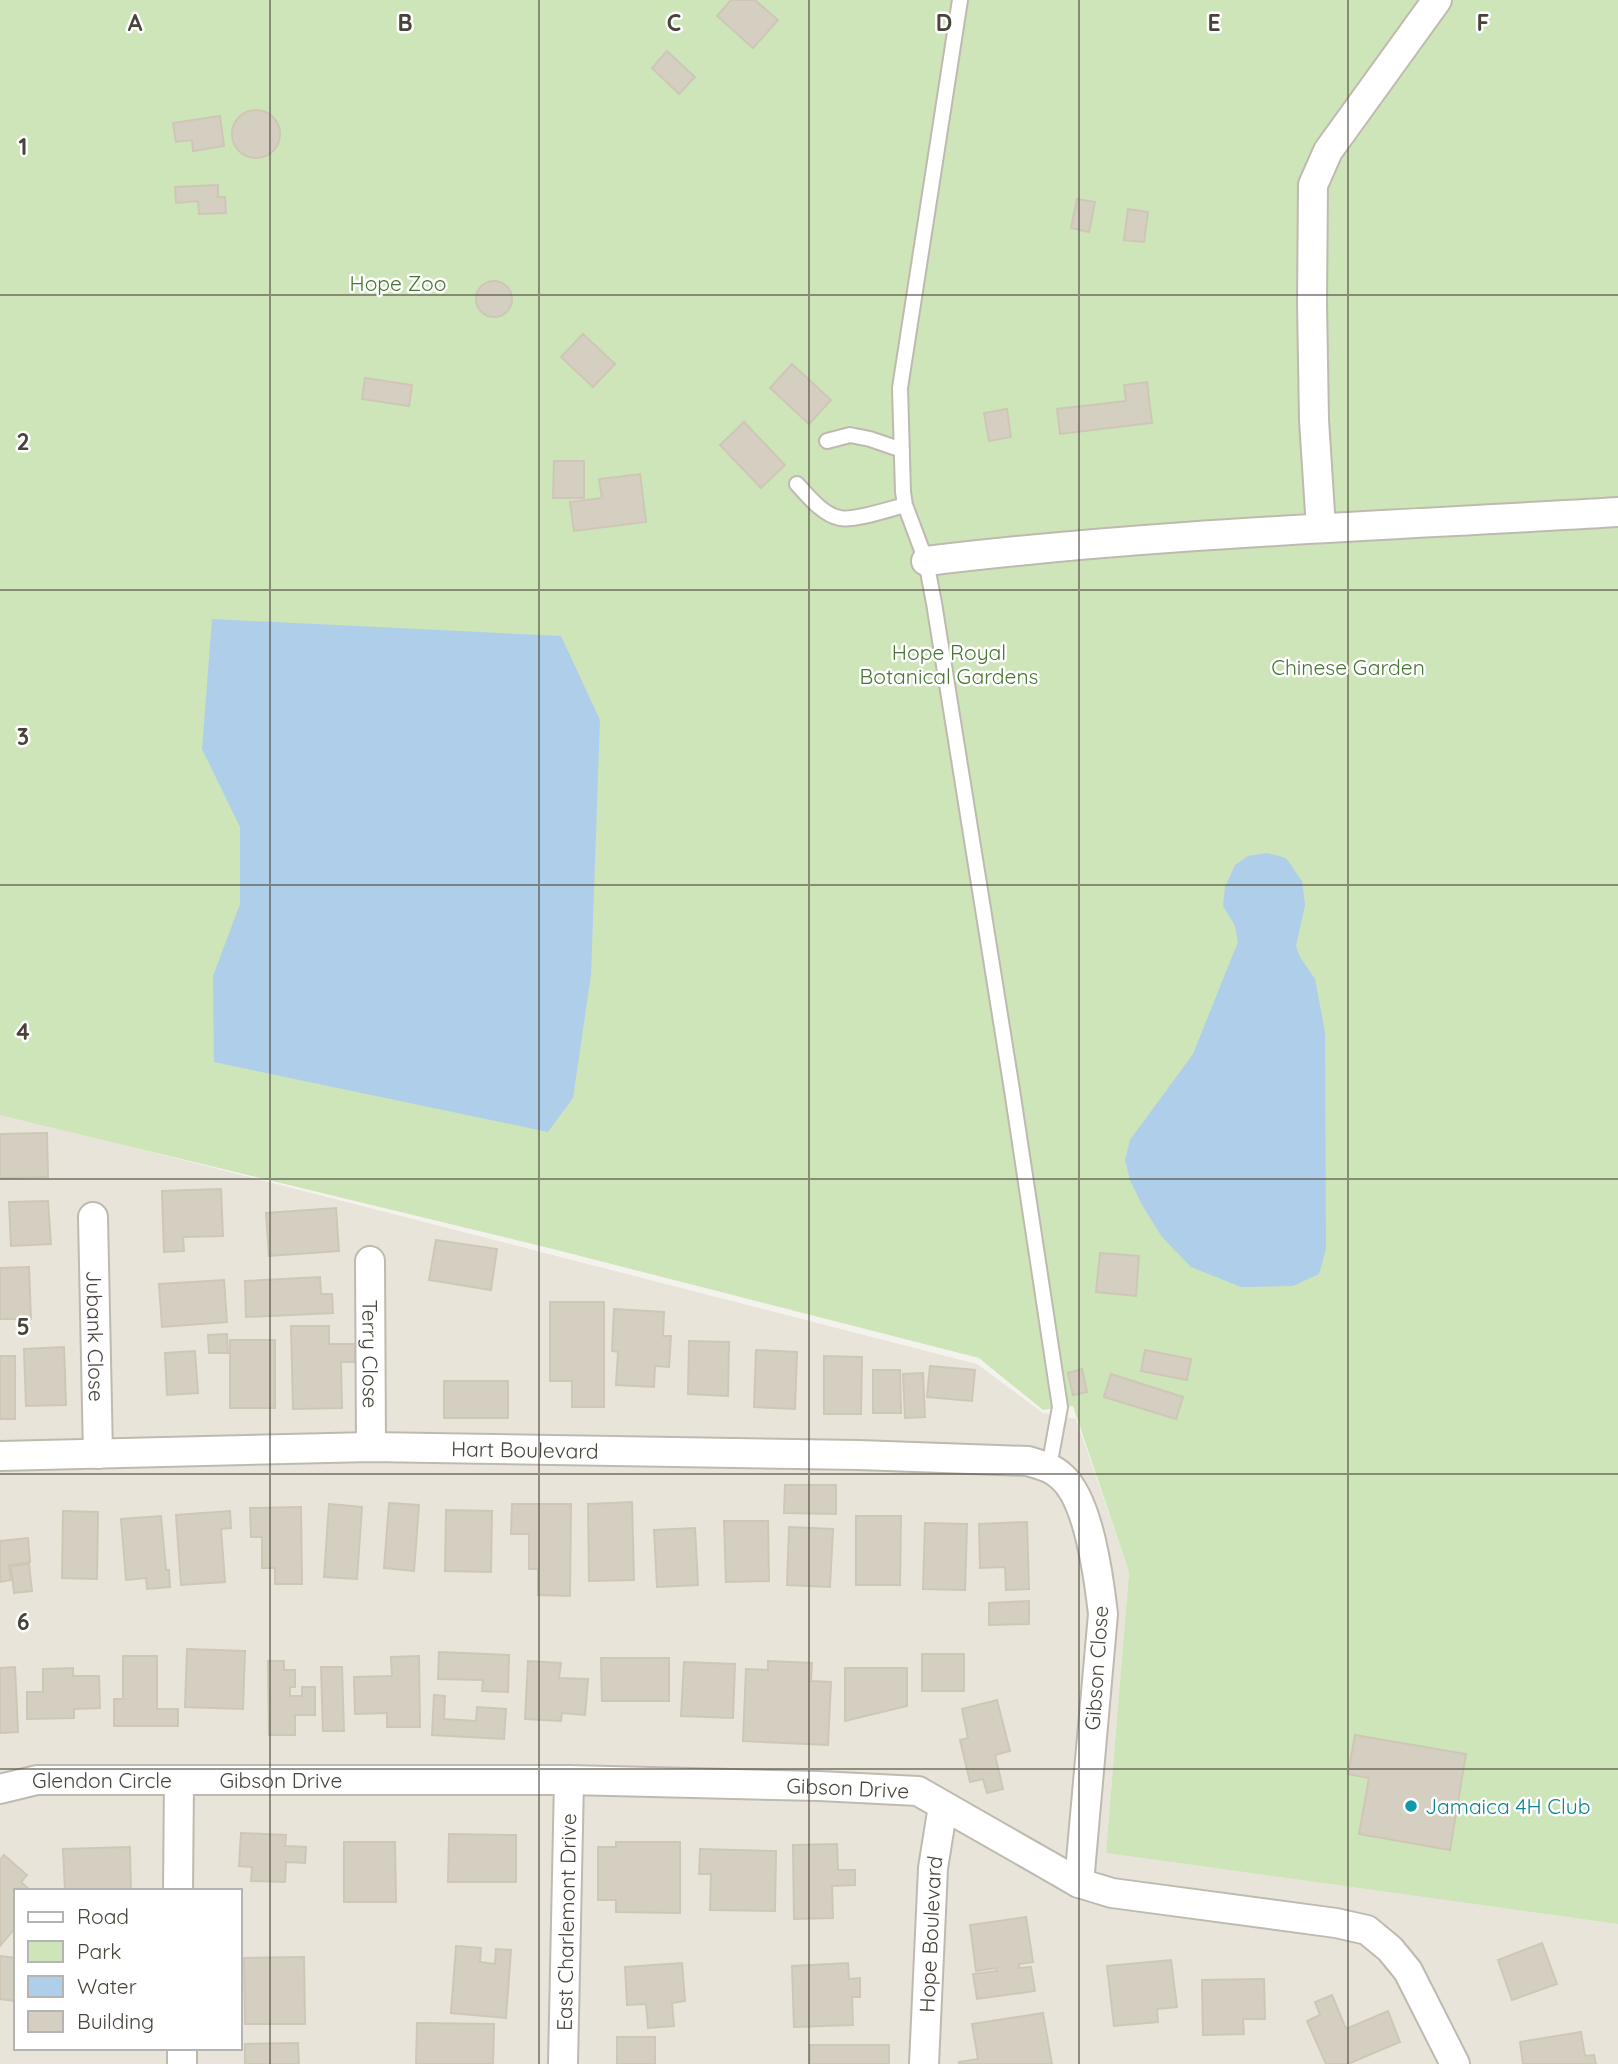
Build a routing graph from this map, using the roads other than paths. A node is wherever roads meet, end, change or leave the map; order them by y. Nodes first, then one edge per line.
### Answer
1 (960, 0) edge
2 (1437, 0) edge
3 (828, 442) dead end
4 (902, 450) junction
5 (797, 484) dead end
6 (905, 505) junction
7 (1618, 512) edge
8 (1321, 528) junction
9 (926, 561) junction
10 (93, 1217) dead end
11 (370, 1261) dead end
12 (371, 1447) junction
13 (98, 1454) junction
14 (0, 1456) edge
15 (1049, 1467) junction
16 (179, 1780) junction
17 (569, 1780) junction
18 (0, 1789) edge
19 (943, 1806) junction
20 (1079, 1883) junction
21 (178, 1889) edge
22 (563, 2064) edge
23 (924, 2064) edge
24 (1455, 2064) edge

1 - 4 lane
2 - 8 street
3 - 4 lane
4 - 6 lane
5 - 6 lane
6 - 9 lane
7 - 8 street
8 - 9 street
9 - 15 lane
10 - 13 street, Jubank Close
11 - 12 street, Terry Close
12 - 13 street, Hart Boulevard
12 - 15 street, Hart Boulevard
13 - 14 street, Hart Boulevard
15 - 20 street, Gibson Close
16 - 17 street, Gibson Drive
16 - 18 street, Glendon Circle
16 - 21 street, Glendon Circle
17 - 19 street, Gibson Drive
17 - 22 street, East Charlemont Drive
19 - 20 street, Gibson Drive
19 - 23 street, Hope Boulevard
20 - 24 street, Gibson Drive

